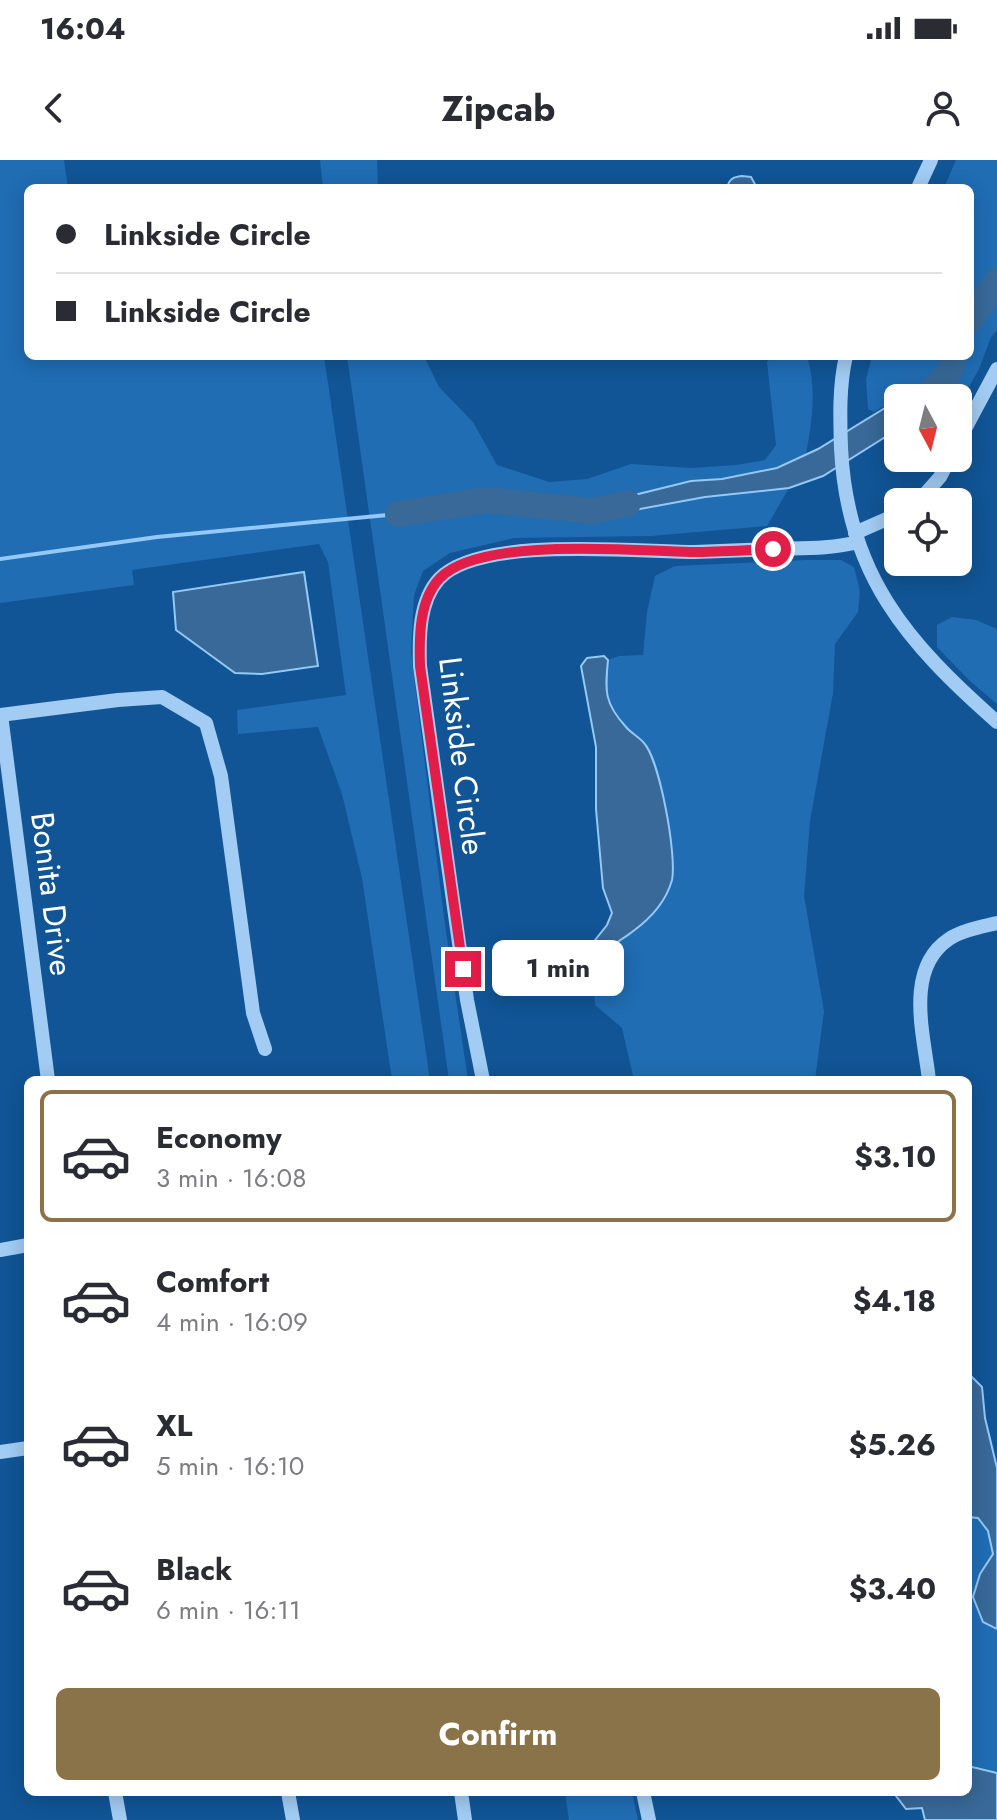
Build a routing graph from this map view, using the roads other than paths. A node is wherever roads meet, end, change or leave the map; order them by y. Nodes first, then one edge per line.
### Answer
1 (931, 160) edge
2 (920, 184) edge
3 (846, 360) edge
4 (997, 369) edge
5 (972, 416) edge
6 (884, 522) edge
7 (857, 537) junction
8 (0, 715) edge
9 (997, 722) edge
10 (997, 923) edge
11 (265, 1049) dead end
12 (47, 1076) edge
13 (482, 1076) edge
14 (929, 1076) edge
15 (24, 1246) edge
16 (0, 1250) edge
17 (24, 1449) edge
18 (0, 1452) edge
19 (116, 1796) edge
20 (289, 1796) edge
21 (462, 1796) edge
22 (644, 1796) edge
23 (120, 1820) edge
24 (293, 1820) edge
25 (465, 1820) edge
26 (649, 1820) edge

1 - 2 street
3 - 7 street
4 - 5 street
6 - 7 street, Linkside Circle
7 - 9 street
7 - 13 street, Linkside Circle
8 - 11 street
8 - 12 street, Bonita Drive
10 - 14 street
15 - 16 street
17 - 18 street
19 - 23 street
20 - 24 street
21 - 25 street
22 - 26 street

